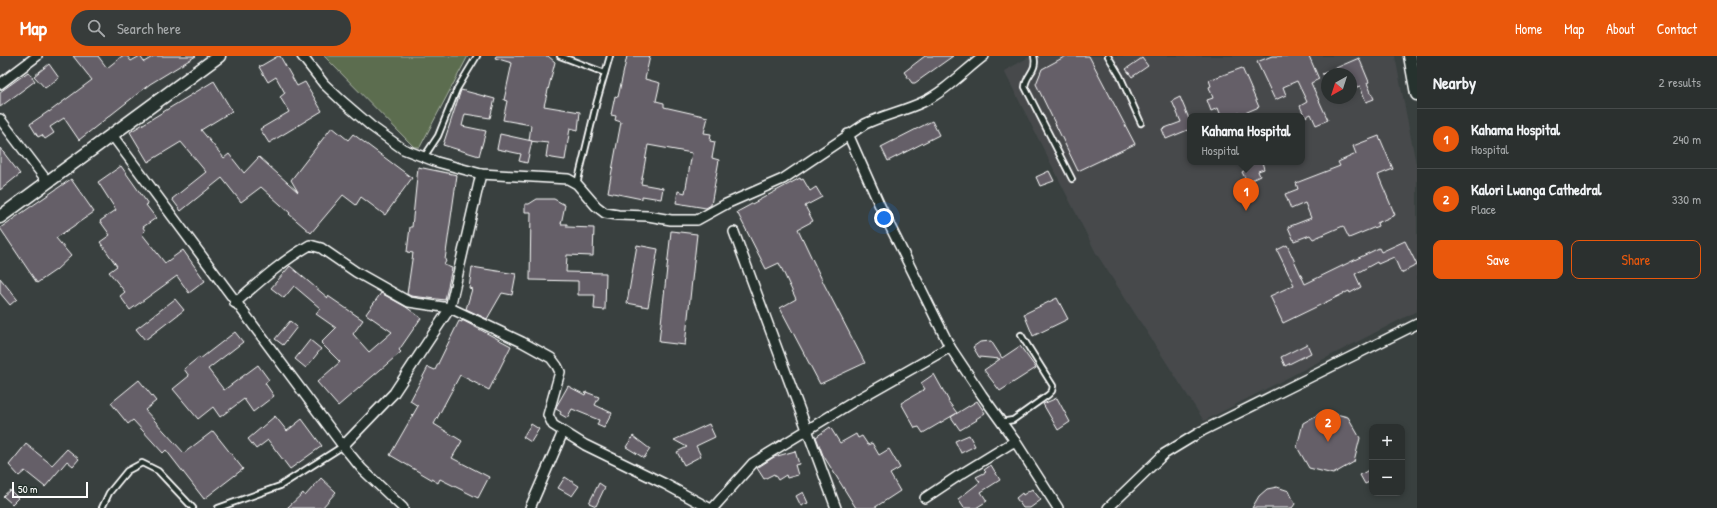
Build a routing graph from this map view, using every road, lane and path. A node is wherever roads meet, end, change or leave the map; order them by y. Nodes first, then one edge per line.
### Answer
1 (37, 56) edge
2 (219, 56) edge
3 (302, 56) edge
4 (478, 56) edge
5 (560, 56) edge
6 (610, 56) edge
7 (984, 56) edge
8 (1034, 56) edge
9 (1108, 56) edge
10 (1410, 56) edge
11 (605, 73) junction
12 (0, 84) edge
13 (1417, 94) edge
14 (0, 120) edge
15 (1141, 123) dead end
16 (848, 134) junction
17 (112, 135) junction
18 (424, 157) junction
19 (482, 174) junction
20 (1072, 179) dead end
21 (47, 181) junction
22 (577, 184) junction
23 (0, 217) edge
24 (734, 232) dead end
25 (235, 303) junction
26 (450, 308) junction
27 (1417, 324) edge
28 (1021, 335) dead end
29 (950, 347) junction
30 (1001, 422) junction
31 (806, 431) junction
32 (563, 432) junction
33 (1015, 441) junction
34 (343, 446) junction
35 (925, 498) dead end
36 (102, 508) edge
37 (193, 508) edge
38 (218, 508) edge
39 (403, 508) edge
40 (530, 508) edge
41 (709, 508) edge
42 (712, 508) edge
43 (836, 508) edge
44 (1058, 508) edge
45 (1108, 508) edge

1 - 12 street
2 - 17 street
3 - 18 street
4 - 18 lane
5 - 11 lane
6 - 11 lane
7 - 16 street
8 - 20 lane
9 - 15 lane
10 - 13 street
11 - 22 lane
14 - 21 street
16 - 22 street
16 - 29 street
17 - 21 street
17 - 25 street
18 - 19 street
19 - 22 street
19 - 26 street
21 - 23 street
24 - 31 street
25 - 26 street
25 - 34 street
26 - 32 street
26 - 34 street
27 - 45 street
28 - 30 lane
29 - 30 street
29 - 31 street
30 - 33 street
31 - 42 street
31 - 43 street
32 - 40 street
32 - 41 street
33 - 35 street
33 - 44 street
34 - 38 lane
34 - 39 street
36 - 37 lane

